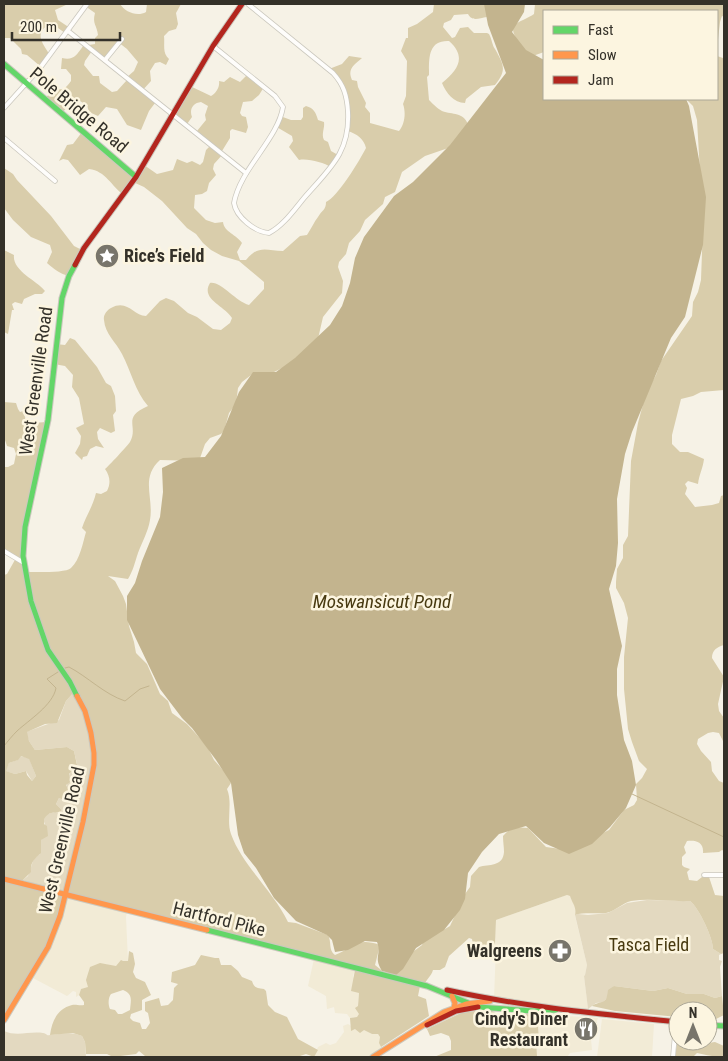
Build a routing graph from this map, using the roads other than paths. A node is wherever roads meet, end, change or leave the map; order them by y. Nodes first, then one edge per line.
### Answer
1 (87, 4) edge
2 (242, 4) edge
3 (248, 4) edge
4 (68, 31) junction
5 (122, 39) dead end
6 (213, 46) junction
7 (105, 60) junction
8 (4, 64) edge
9 (26, 84) junction
10 (4, 108) edge
11 (172, 115) junction
12 (4, 138) edge
13 (246, 172) junction
14 (136, 177) junction
15 (55, 181) dead end
16 (4, 551) edge
17 (24, 563) junction
18 (704, 875) dead end
19 (724, 875) edge
20 (4, 879) edge
21 (66, 894) junction
22 (427, 986) junction
23 (452, 996) junction
24 (492, 1000) junction
25 (470, 1004) junction
26 (478, 1007) junction
27 (454, 1008) junction
28 (556, 1010) junction
29 (4, 1020) edge
30 (668, 1021) edge
31 (424, 1026) junction
32 (373, 1057) edge

1 - 4 street
2 - 6 main road, West Greenville Road
3 - 13 street
4 - 7 street
4 - 9 street
5 - 7 street
6 - 11 main road, West Greenville Road
6 - 13 street
7 - 11 street
8 - 9 main road, Pole Bridge Road
9 - 10 street
9 - 14 main road, Pole Bridge Road
11 - 13 street
11 - 14 main road, West Greenville Road
12 - 15 street
14 - 17 main road, West Greenville Road
16 - 17 street
17 - 21 main road, West Greenville Road
18 - 19 street
20 - 21 main road, Hartford Pike
21 - 22 main road, Hartford Pike
21 - 29 main road, West Greenville Road
22 - 23 main road, Hartford Pike
22 - 24 main road, Hartford Pike
23 - 25 main road, Hartford Pike
23 - 27 main road
24 - 25 main road
24 - 28 main road, Hartford Pike
25 - 26 main road, Hartford Pike
25 - 27 main road
26 - 28 main road, Hartford Pike
26 - 31 main road
27 - 31 main road
28 - 30 main road, Hartford Pike
31 - 32 main road

